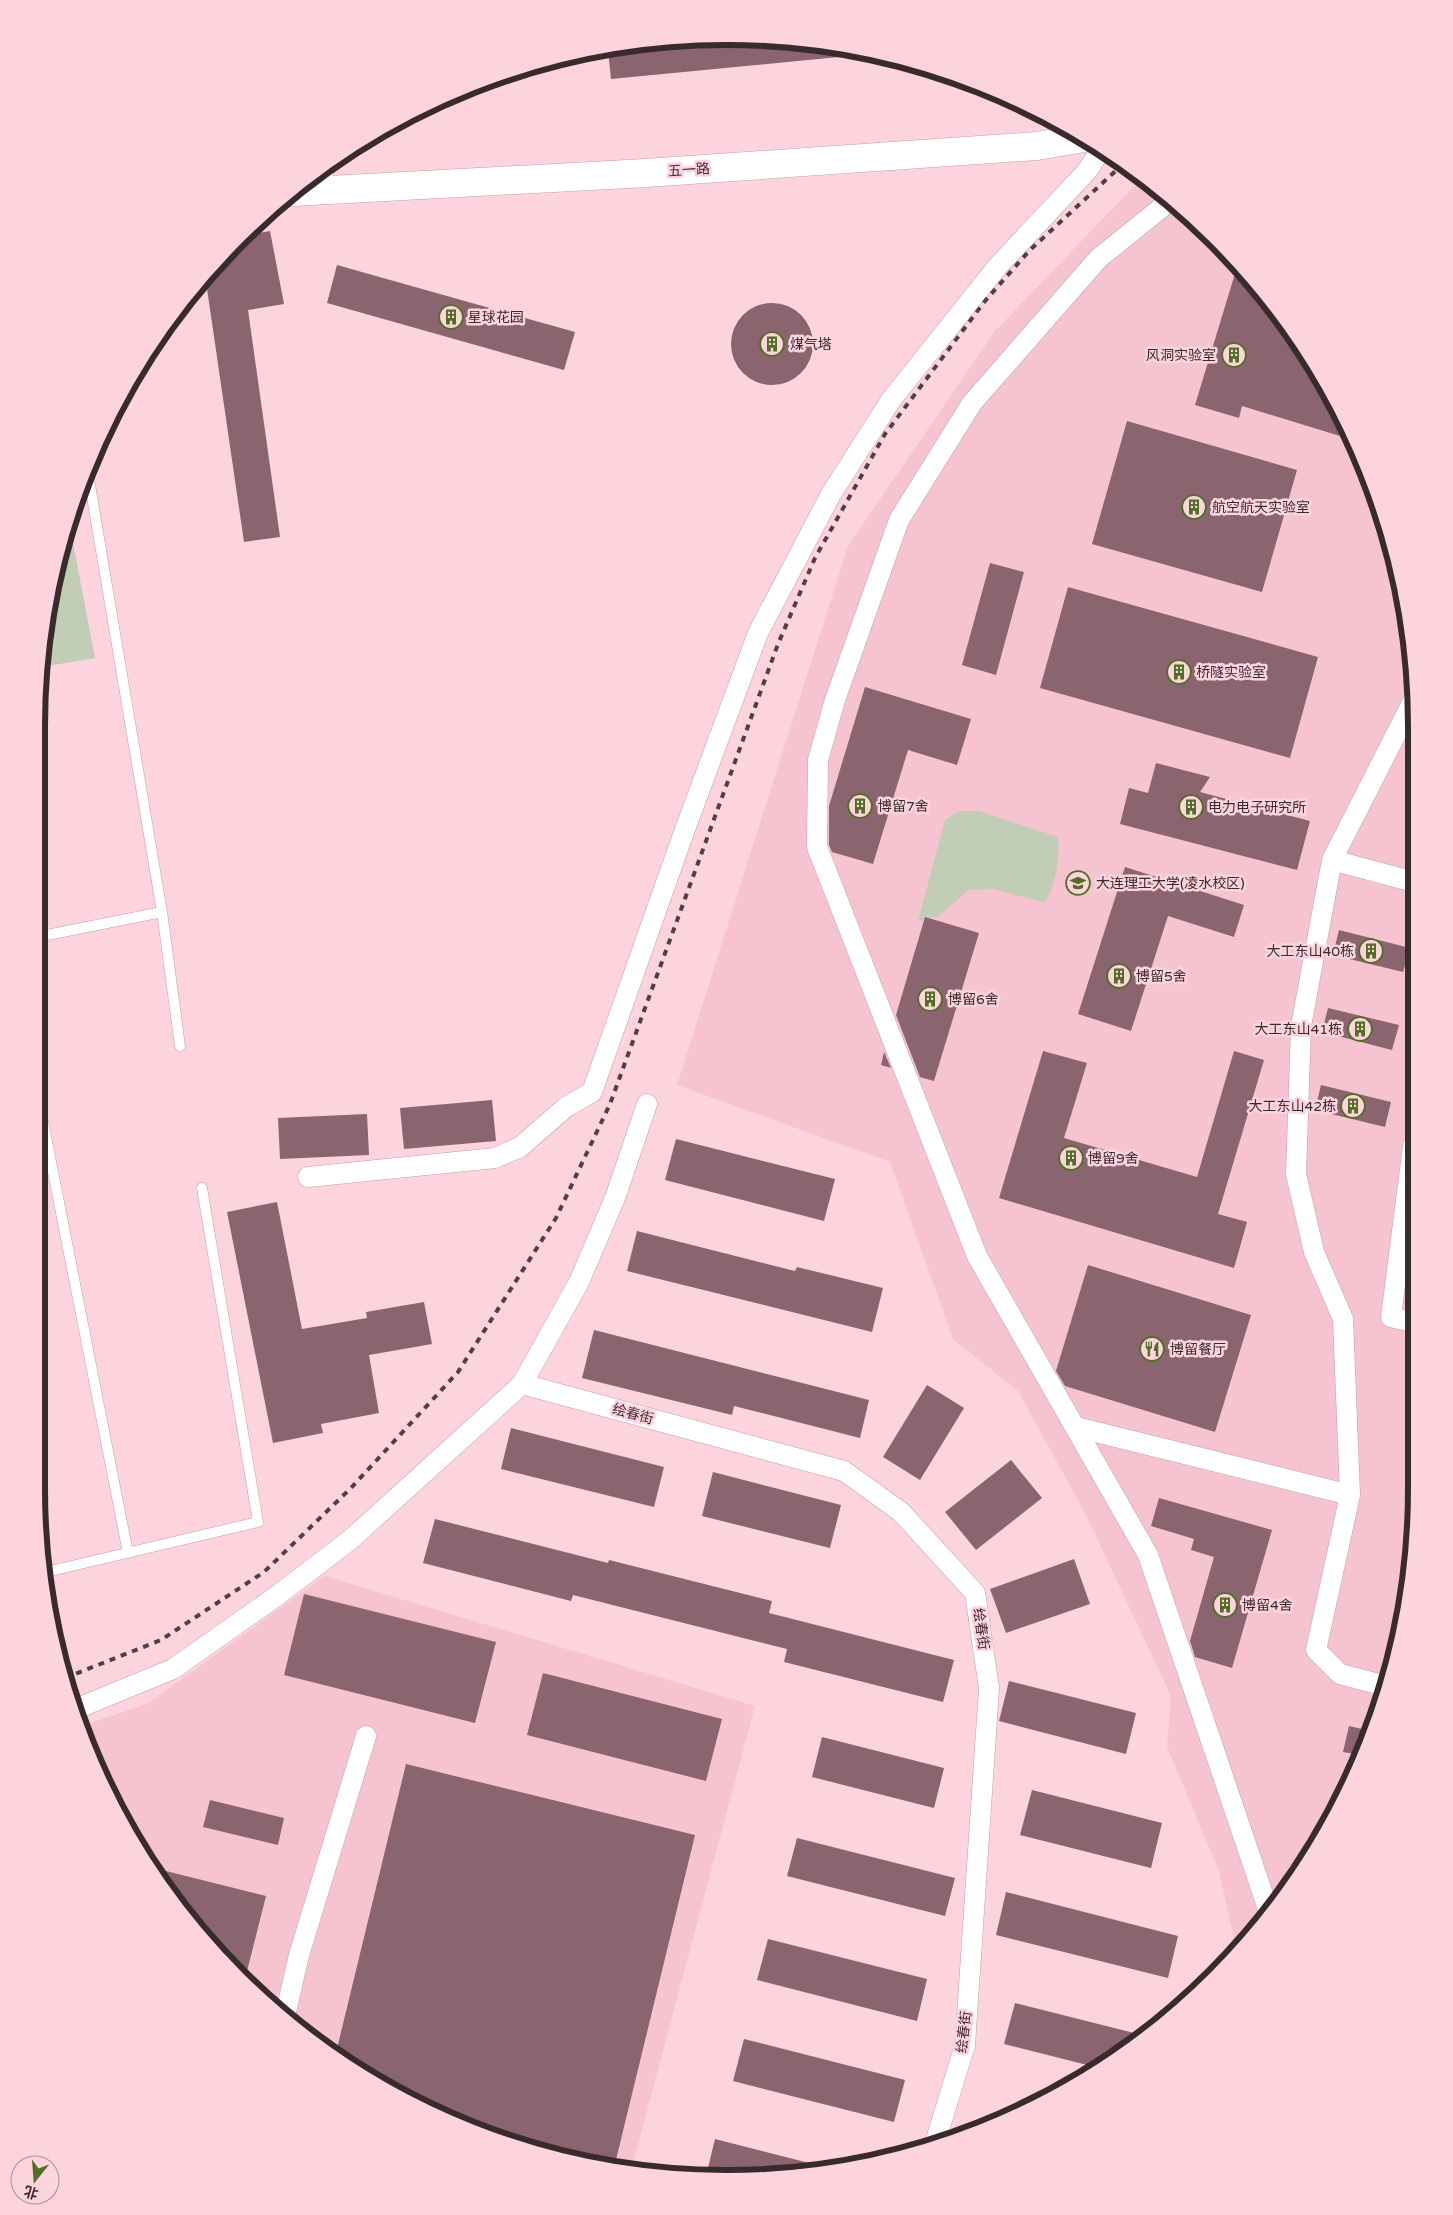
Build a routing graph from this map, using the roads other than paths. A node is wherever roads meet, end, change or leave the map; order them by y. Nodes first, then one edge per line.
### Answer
1 (1073, 140) edge
2 (1097, 155) edge
3 (315, 184) edge
4 (1165, 205) edge
5 (90, 484) edge
6 (1408, 711) edge
7 (1332, 860) junction
8 (1408, 880) edge
9 (162, 912) junction
10 (45, 935) edge
11 (180, 1046) dead end
12 (648, 1104) dead end
13 (45, 1131) edge
14 (308, 1177) dead end
15 (1408, 1185) edge
16 (202, 1188) dead end
17 (1408, 1321) edge
18 (522, 1384) junction
19 (1076, 1428) junction
20 (1350, 1495) junction
21 (128, 1553) junction
22 (50, 1571) edge
23 (1379, 1684) edge
24 (81, 1707) edge
25 (366, 1736) dead end
26 (1266, 1904) edge
27 (287, 2009) edge
28 (937, 2137) edge

1 - 3 main road, 五一路
2 - 14 street
4 - 19 street
5 - 9 lane
6 - 7 street
7 - 8 street
7 - 20 street
9 - 10 lane
9 - 11 lane
12 - 18 street
13 - 21 lane
15 - 17 street
16 - 21 lane
18 - 24 street
18 - 28 street, 绘春街
19 - 20 street
19 - 26 street
20 - 23 street
21 - 22 lane
25 - 27 street

